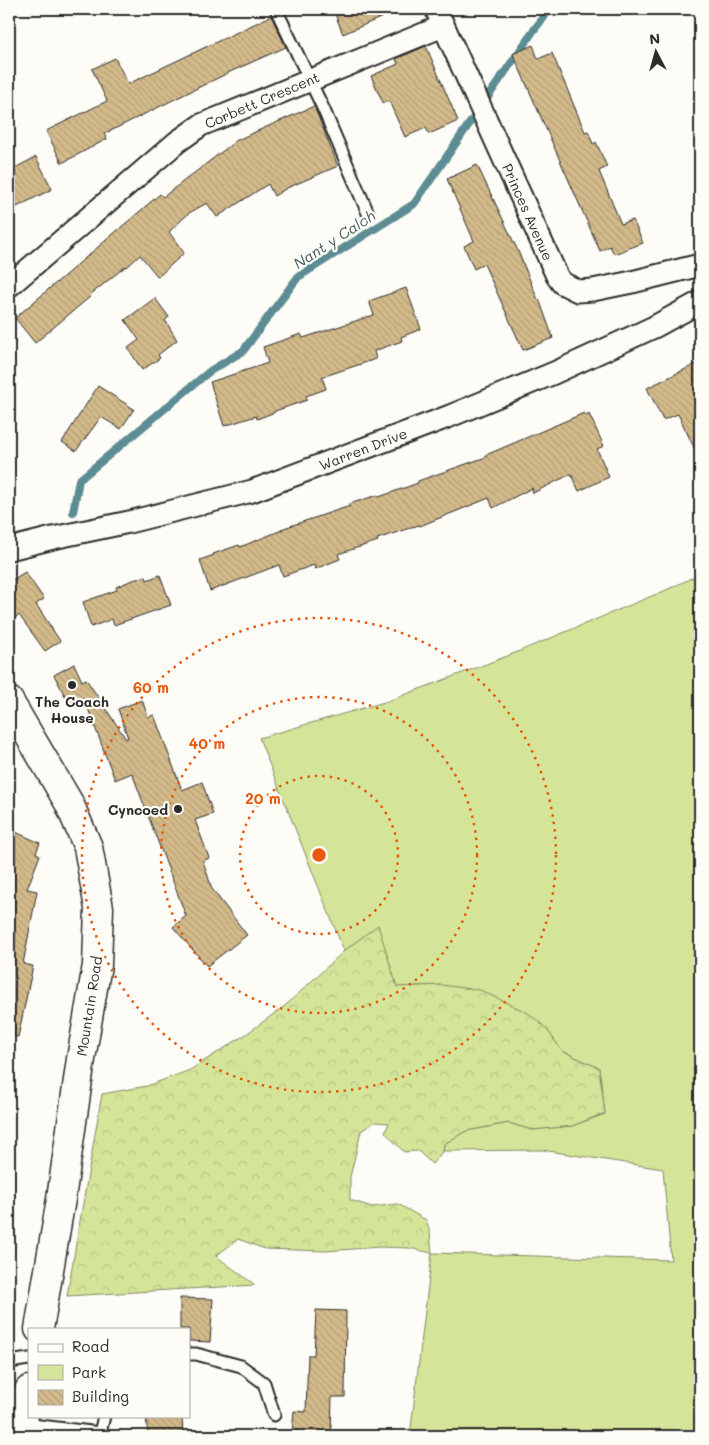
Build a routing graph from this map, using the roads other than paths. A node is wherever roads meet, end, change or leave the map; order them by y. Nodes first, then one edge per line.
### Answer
1 (276, 9) edge
2 (440, 17) edge
3 (310, 80) junction
4 (368, 213) dead end
5 (700, 265) edge
6 (9, 286) edge
7 (700, 302) edge
8 (9, 549) edge
9 (9, 703) edge
10 (39, 1328) edge
11 (190, 1354) edge
12 (28, 1359) edge
13 (9, 1362) edge
14 (28, 1396) edge
15 (274, 1415) dead end
16 (104, 1418) edge
17 (22, 1430) edge

1 - 3 lane
2 - 3 street, Corbett Crescent
2 - 5 street, Princes Avenue
3 - 4 lane
3 - 6 street, Corbett Crescent
7 - 8 street, Warren Drive
9 - 10 main road, Mountain Road
11 - 15 lane
12 - 13 lane
14 - 17 main road
16 - 17 lane

